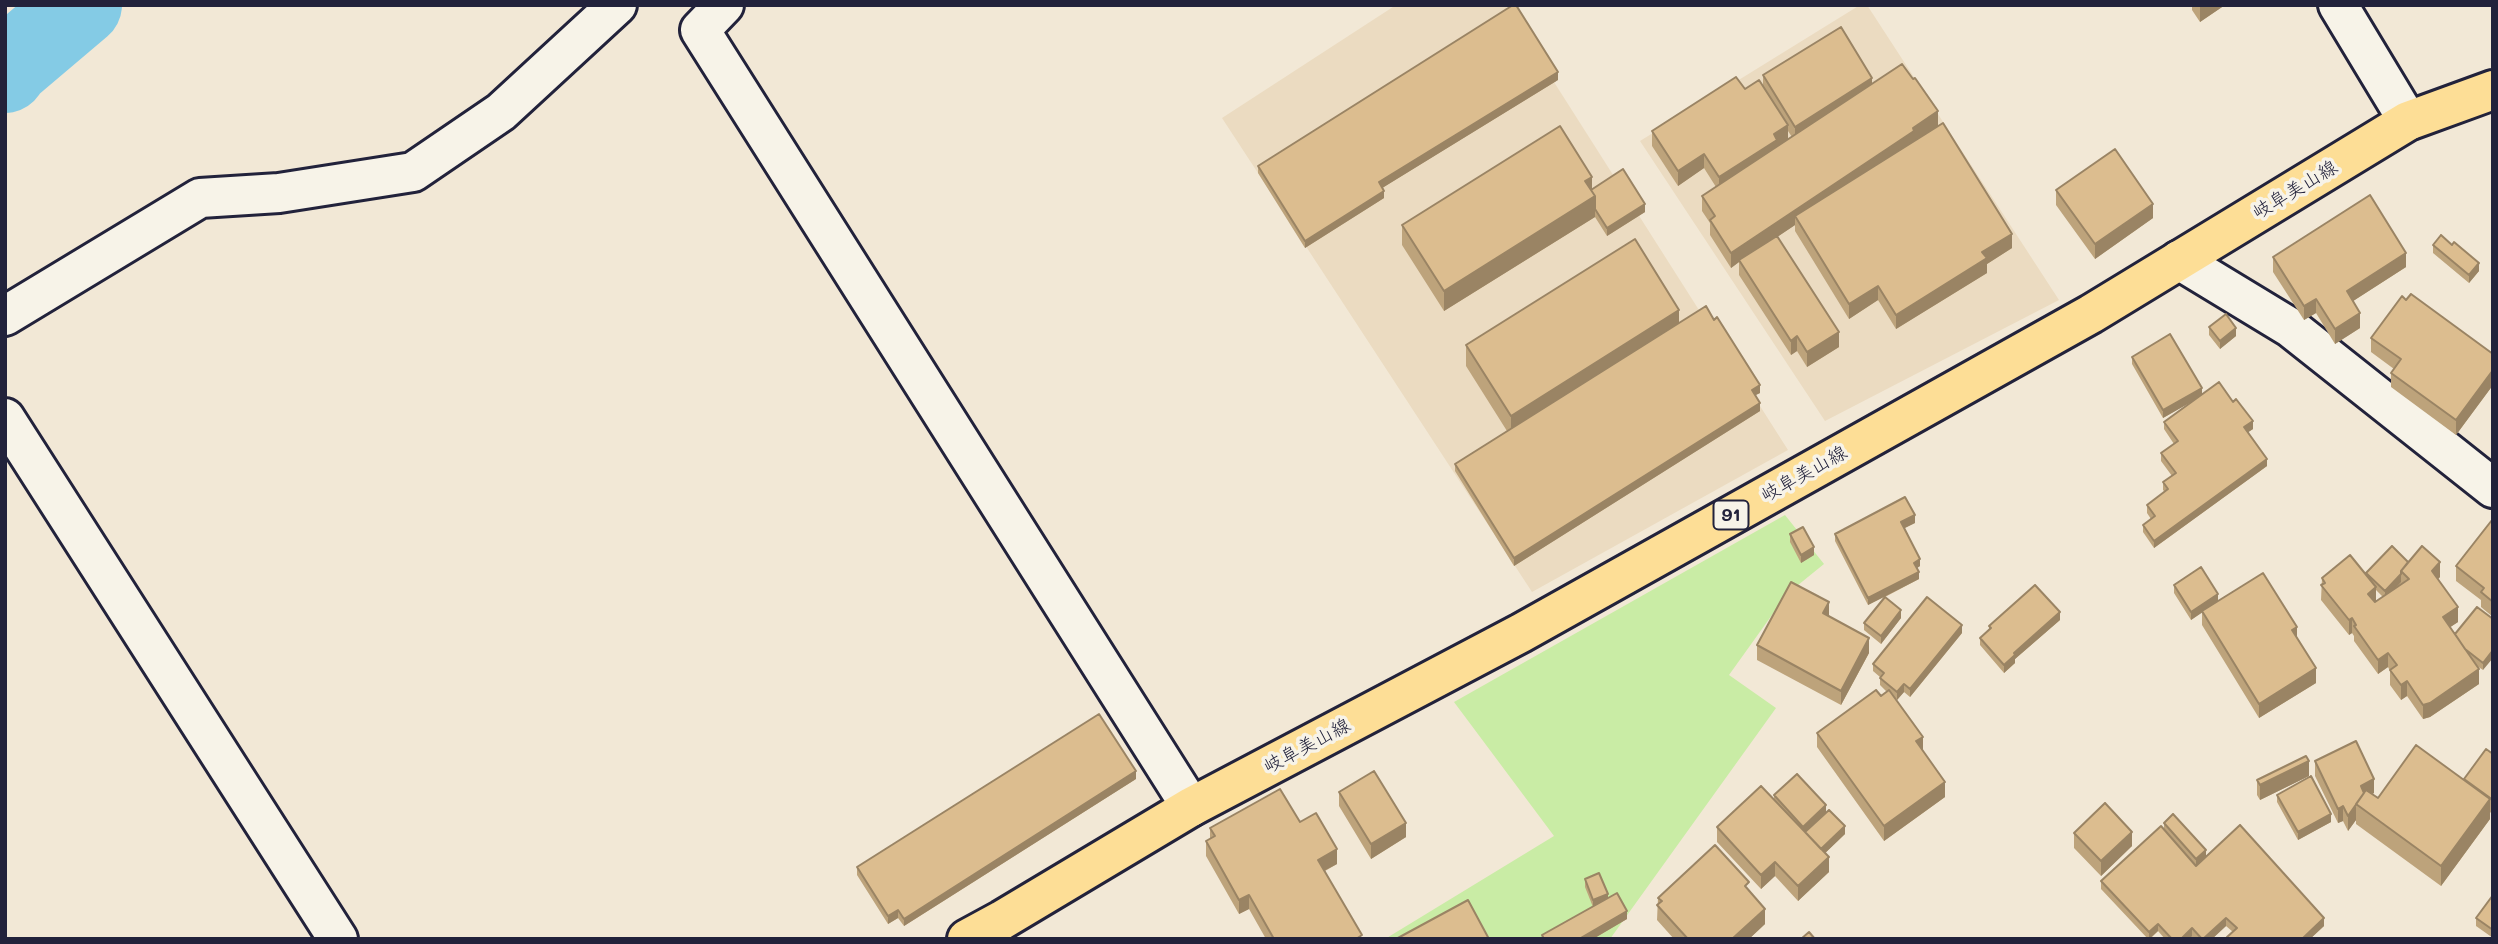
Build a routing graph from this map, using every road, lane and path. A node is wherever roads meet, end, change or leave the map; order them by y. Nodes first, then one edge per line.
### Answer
1 (617, 5) edge
2 (724, 5) edge
3 (2338, 5) edge
4 (2493, 90) edge
5 (2408, 121) junction
6 (2179, 260) junction
7 (5, 316) edge
8 (5, 418) edge
9 (2493, 488) edge
10 (1191, 807) junction
11 (338, 939) edge
12 (967, 939) edge

1 - 7 street
2 - 10 street
3 - 5 street
4 - 5 main road, 岐阜美山線 / 91
5 - 6 main road, 岐阜美山線 / 91
6 - 9 street
6 - 10 main road, 岐阜美山線 / 91
8 - 11 street
10 - 12 main road, 岐阜美山線 / 91

